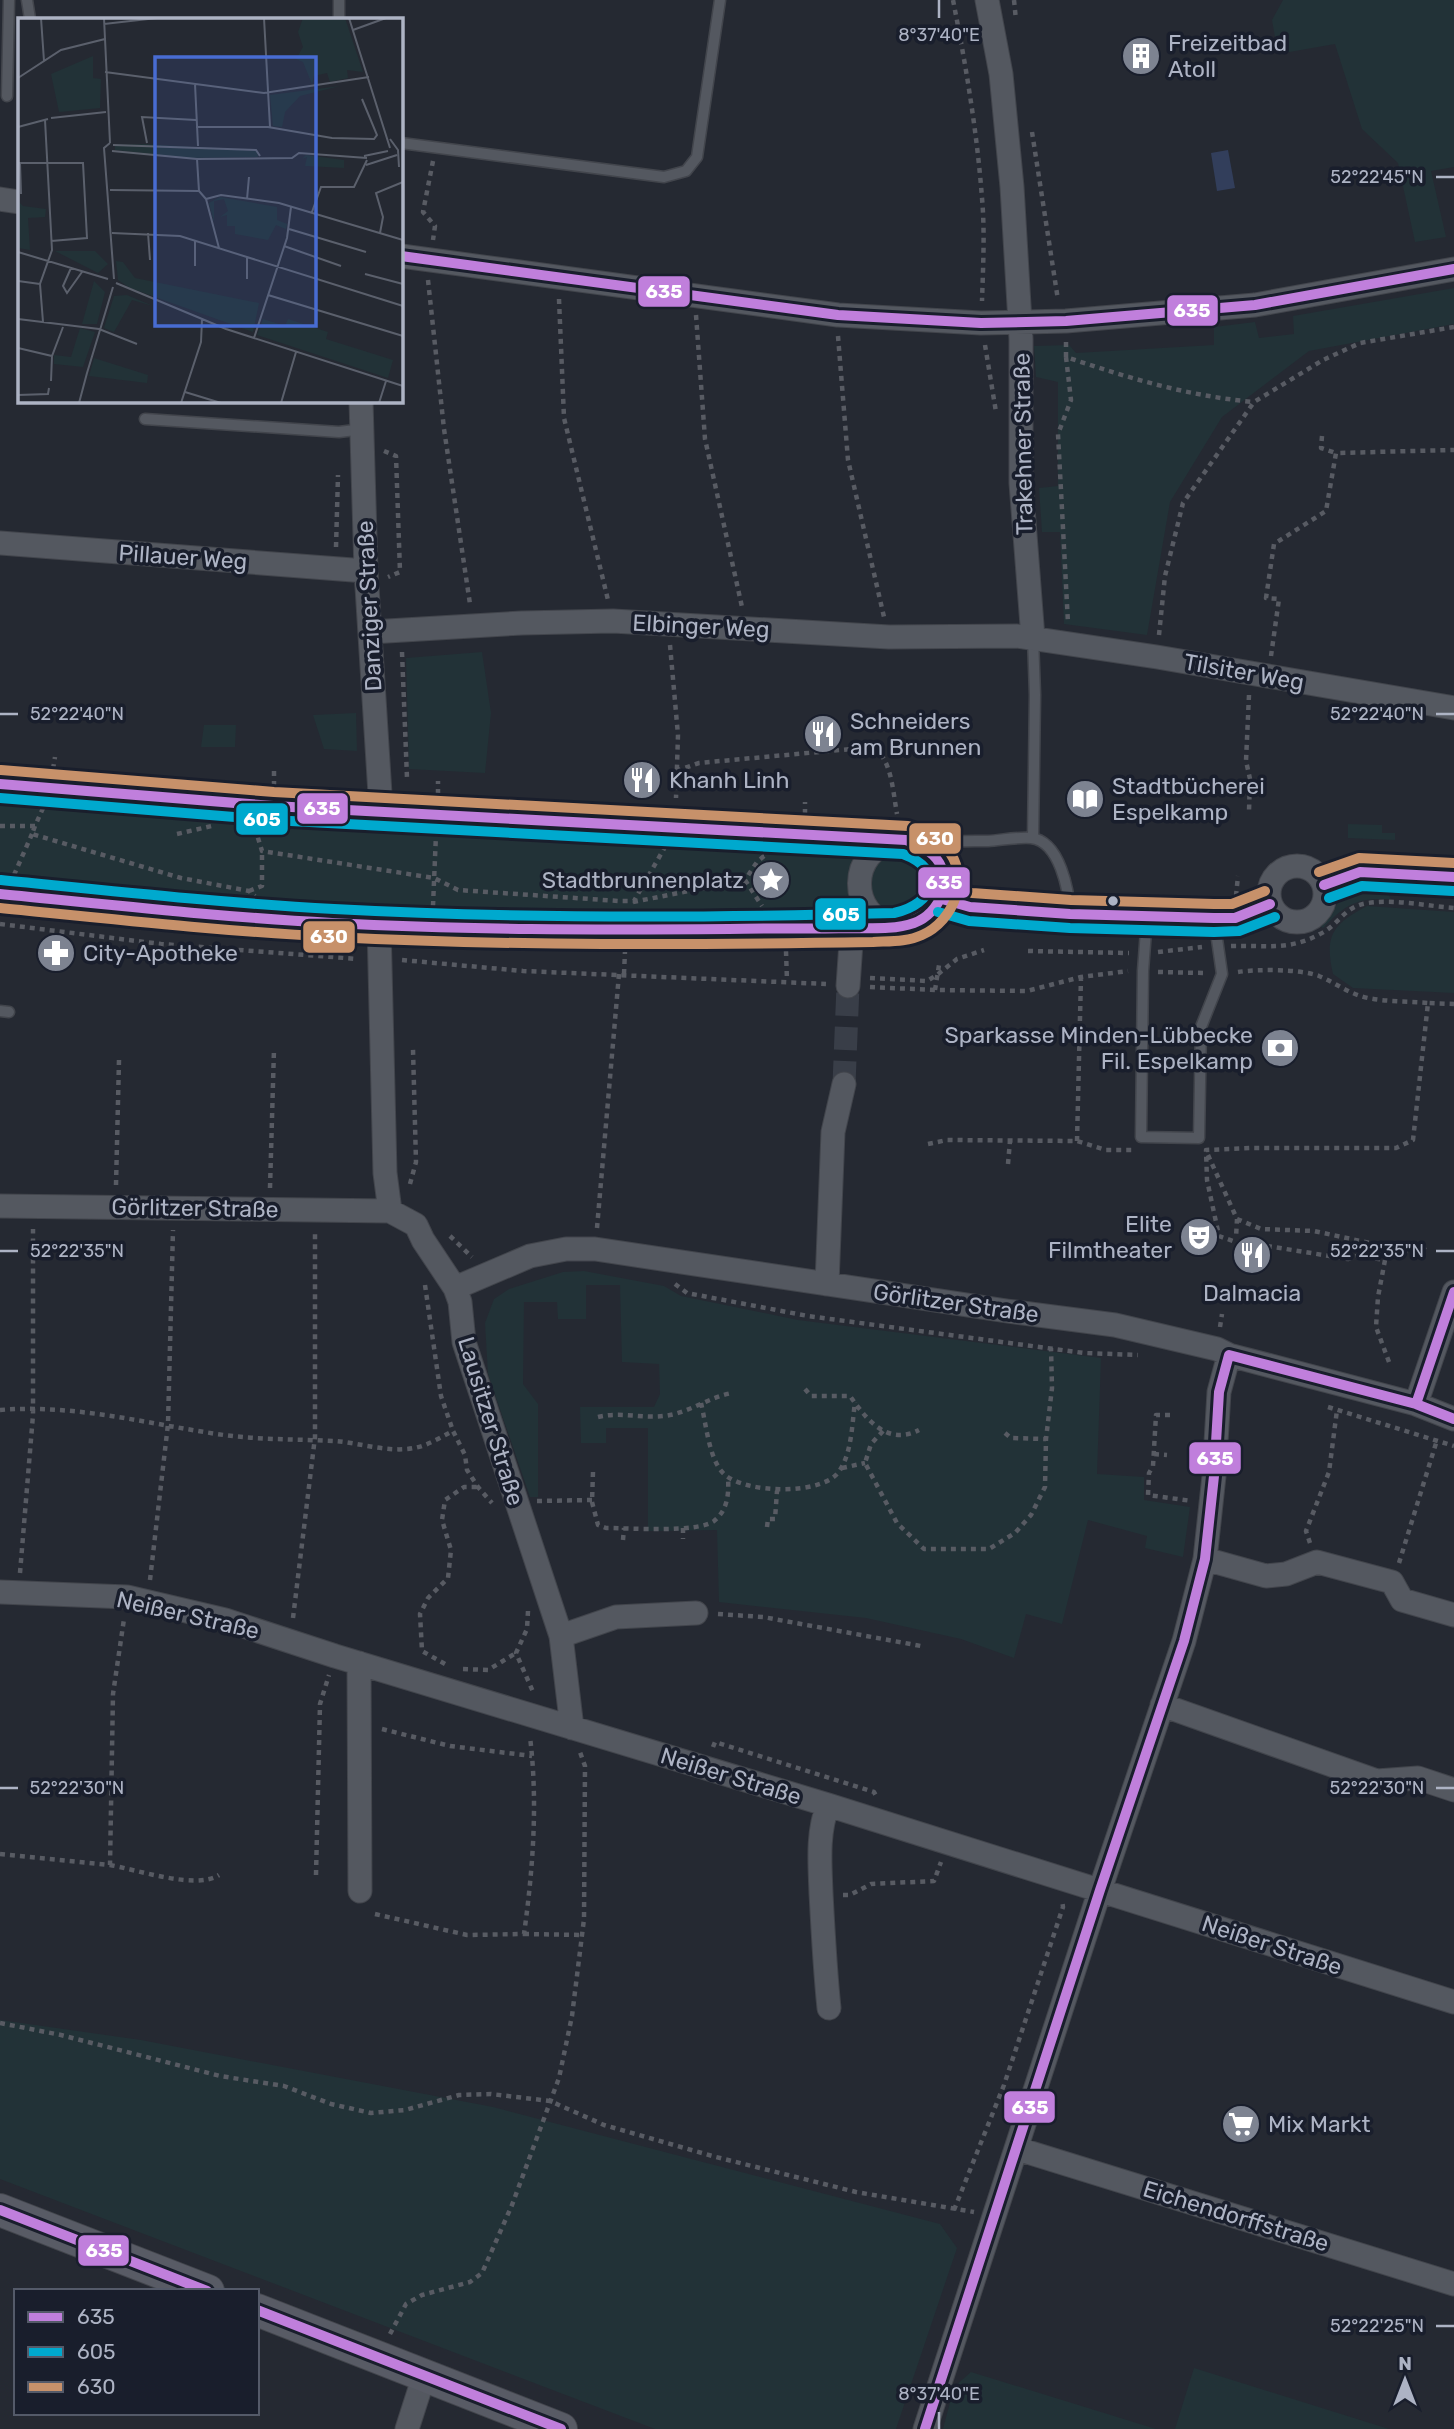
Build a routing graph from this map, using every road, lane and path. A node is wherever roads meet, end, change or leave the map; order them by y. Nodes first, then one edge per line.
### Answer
1 (9, 0) edge
2 (27, 0) edge
3 (339, 0) edge
4 (720, 0) edge
5 (953, 0) edge
6 (987, 0) edge
7 (1014, 0) edge
8 (30, 18) edge
9 (340, 18) edge
10 (1017, 26) dead end
11 (3, 95) edge
12 (1030, 119) dead end
13 (402, 143) edge
14 (435, 147) junction
15 (0, 199) edge
16 (18, 202) edge
17 (402, 256) edge
18 (430, 260) junction
19 (1454, 269) edge
20 (558, 277) junction
21 (696, 314) dead end
22 (838, 315) junction
23 (1066, 321) junction
24 (981, 323) junction
25 (1020, 324) junction
26 (1454, 327) edge
27 (1066, 357) junction
28 (361, 402) edge
29 (1254, 402) junction
30 (997, 415) dead end
31 (145, 419) dead end
32 (363, 429) junction
33 (1322, 436) dead end
34 (380, 450) dead end
35 (1454, 450) edge
36 (1336, 453) junction
37 (0, 543) edge
38 (376, 574) junction
39 (613, 621) junction
40 (473, 626) junction
41 (746, 628) junction
42 (379, 631) junction
43 (889, 637) junction
44 (1033, 638) junction
45 (1069, 645) junction
46 (1157, 657) junction
47 (672, 667) dead end
48 (1259, 674) junction
49 (1454, 708) edge
50 (274, 770) dead end
51 (676, 771) junction
52 (407, 778) dead end
53 (438, 781) dead end
54 (0, 784) edge
55 (676, 798) dead end
56 (273, 806) junction
57 (381, 810) junction
58 (1249, 811) dead end
59 (438, 814) junction
60 (897, 814) dead end
61 (221, 824) dead end
62 (35, 826) dead end
63 (243, 827) dead end
64 (255, 828) junction
65 (670, 828) junction
66 (177, 834) dead end
67 (1033, 838) junction
68 (906, 840) junction
69 (262, 851) junction
70 (930, 851) junction
71 (773, 857) dead end
72 (1454, 877) edge
73 (434, 878) junction
74 (1324, 885) junction
75 (249, 891) junction
76 (0, 894) edge
77 (860, 896) junction
78 (942, 900) junction
79 (634, 901) junction
80 (1270, 904) junction
81 (1070, 914) junction
82 (1147, 917) junction
83 (264, 918) junction
84 (1214, 918) junction
85 (0, 924) edge
86 (379, 925) junction
87 (432, 926) junction
88 (901, 926) junction
89 (852, 928) junction
90 (625, 948) dead end
91 (984, 950) dead end
92 (260, 952) junction
93 (379, 960) junction
94 (939, 965) dead end
95 (1143, 971) junction
96 (621, 974) junction
97 (1222, 974) junction
98 (937, 975) junction
99 (1081, 977) junction
100 (848, 981) junction
101 (935, 990) junction
102 (1427, 1003) junction
103 (1454, 1004) edge
104 (274, 1049) dead end
105 (413, 1049) dead end
106 (119, 1060) dead end
107 (844, 1084) tunnel mouth
108 (1199, 1139) junction
109 (1010, 1141) junction
110 (1077, 1141) junction
111 (928, 1143) dead end
112 (1143, 1150) dead end
113 (1194, 1150) dead end
114 (1206, 1150) junction
115 (1008, 1164) dead end
116 (389, 1204) junction
117 (0, 1206) edge
118 (32, 1207) junction
119 (116, 1207) junction
120 (268, 1209) junction
121 (1237, 1219) junction
122 (174, 1227) dead end
123 (440, 1227) dead end
124 (327, 1230) dead end
125 (1236, 1238) dead end
126 (1426, 1247) dead end
127 (595, 1249) junction
128 (421, 1273) dead end
129 (490, 1273) junction
130 (670, 1280) dead end
131 (827, 1284) junction
132 (455, 1288) junction
133 (1454, 1292) edge
134 (1051, 1348) junction
135 (1229, 1355) junction
136 (1140, 1356) dead end
137 (1389, 1362) dead end
138 (805, 1389) dead end
139 (733, 1393) dead end
140 (855, 1402) junction
141 (701, 1403) junction
142 (1416, 1404) junction
143 (1324, 1406) dead end
144 (33, 1407) junction
145 (0, 1410) edge
146 (1337, 1410) junction
147 (1170, 1415) dead end
148 (598, 1417) dead end
149 (1454, 1419) edge
150 (168, 1424) junction
151 (919, 1430) dead end
152 (453, 1431) junction
153 (883, 1431) junction
154 (1005, 1433) dead end
155 (1046, 1439) junction
156 (314, 1440) junction
157 (1437, 1440) junction
158 (1454, 1446) edge
159 (1154, 1454) junction
160 (1167, 1454) dead end
161 (865, 1463) junction
162 (841, 1468) junction
163 (593, 1472) dead end
164 (728, 1476) junction
165 (478, 1487) junction
166 (778, 1491) junction
167 (1197, 1493) dead end
168 (495, 1512) dead end
169 (767, 1527) dead end
170 (624, 1528) junction
171 (683, 1528) junction
172 (683, 1539) dead end
173 (623, 1540) dead end
174 (1205, 1559) junction
175 (1317, 1562) junction
176 (1392, 1582) junction
177 (9, 1591) edge
178 (137, 1600) junction
179 (528, 1610) dead end
180 (696, 1613) joint
181 (1454, 1615) edge
182 (561, 1636) junction
183 (290, 1640) junction
184 (921, 1646) dead end
185 (516, 1653) junction
186 (335, 1656) junction
187 (359, 1663) junction
188 (1162, 1705) junction
189 (530, 1715) junction
190 (360, 1724) junction
191 (572, 1728) junction
192 (532, 1756) junction
193 (706, 1768) junction
194 (1454, 1790) edge
195 (880, 1801) dead end
196 (828, 1805) junction
197 (0, 1854) edge
198 (942, 1858) dead end
199 (110, 1865) junction
200 (219, 1875) dead end
201 (316, 1875) dead end
202 (1100, 1890) junction
203 (360, 1891) dead end
204 (1058, 1895) dead end
205 (821, 1897) junction
206 (375, 1914) dead end
207 (524, 1934) junction
208 (582, 1935) junction
209 (1454, 2002) edge
210 (829, 2008) dead end
211 (0, 2023) edge
212 (550, 2101) junction
213 (1017, 2149) junction
214 (0, 2210) edge
215 (954, 2210) junction
216 (996, 2214) junction
217 (1454, 2284) edge
218 (203, 2289) edge
219 (259, 2311) edge
220 (377, 2357) junction
221 (425, 2376) junction
222 (407, 2429) edge
223 (561, 2429) edge
224 (925, 2429) edge

1 - 11 lane
2 - 8 lane
3 - 9 lane
4 - 14 lane
5 - 24 path
6 - 25 street, Trakehner Straße
7 - 10 path
12 - 23 path
13 - 14 lane
14 - 18 path
15 - 16 street
17 - 18 street
18 - 20 street
18 - 40 path
19 - 23 street
20 - 22 street
20 - 39 path
21 - 41 path
22 - 24 street
22 - 43 path
23 - 25 street
23 - 27 path
24 - 25 street
24 - 30 path
25 - 44 street, Trakehner Straße
26 - 29 path
27 - 29 path
27 - 45 path
28 - 32 street, Danziger Straße
29 - 46 path
31 - 32 lane
32 - 38 street, Danziger Straße
33 - 36 path
34 - 38 path
35 - 36 path
36 - 48 path
37 - 38 street, Pillauer Weg
38 - 42 street, Danziger Straße
39 - 40 street, Elbinger Weg
39 - 41 street, Elbinger Weg
40 - 42 street, Elbinger Weg
41 - 43 street, Elbinger Weg
42 - 52 path
42 - 57 street, Danziger Straße
43 - 44 street, Elbinger Weg
44 - 45 street, Tilsiter Weg
44 - 67 lane
45 - 46 street, Tilsiter Weg
46 - 48 street, Tilsiter Weg
47 - 51 path
48 - 49 street, Tilsiter Weg
48 - 58 path
50 - 56 path
51 - 55 path
51 - 60 path
53 - 59 path
54 - 56 street
56 - 57 street
56 - 64 path
57 - 59 street
59 - 65 street
59 - 73 path
61 - 66 path
62 - 75 path
63 - 64 path
64 - 69 path
65 - 68 street
65 - 79 path
67 - 70 lane
67 - 81 lane
68 - 70 street
68 - 77 street
69 - 73 path
69 - 75 path
70 - 78 street
71 - 79 path
72 - 74 street
73 - 79 path
73 - 87 path
74 - 80 street
74 - 80 street
75 - 83 path
76 - 83 street
77 - 88 street
77 - 89 street
78 - 81 street
78 - 88 street
80 - 84 street
81 - 82 street
82 - 84 street
82 - 95 lane
83 - 86 street
83 - 92 path
84 - 97 lane
85 - 92 path
86 - 87 street
86 - 93 street
87 - 89 street
88 - 89 street
89 - 100 street
90 - 96 path
91 - 98 path
92 - 93 path
93 - 96 path
93 - 116 street
94 - 98 path
95 - 97 path
95 - 99 path
95 - 108 lane
96 - 100 path
96 - 127 path
97 - 102 path
97 - 108 lane
98 - 100 path
98 - 101 path
99 - 101 path
99 - 110 path
100 - 101 path
102 - 103 path
102 - 114 path
104 - 120 path
105 - 116 path
106 - 119 path
107 - 131 street
108 - 114 path
109 - 110 path
109 - 111 path
109 - 115 path
110 - 112 path
113 - 114 path
114 - 121 path
114 - 137 path
116 - 120 street, Görlitzer Straße
116 - 132 street, Lausitzer Straße
117 - 118 street, Görlitzer Straße
118 - 119 street, Görlitzer Straße
118 - 144 path
119 - 120 street, Görlitzer Straße
121 - 125 path
121 - 126 path
122 - 150 path
123 - 129 path
124 - 156 path
127 - 129 street, Görlitzer Straße
127 - 131 street, Görlitzer Straße
128 - 152 path
129 - 132 street, Görlitzer Straße
130 - 134 path
131 - 135 street, Görlitzer Straße
132 - 182 street, Lausitzer Straße
133 - 142 street
134 - 136 path
134 - 155 path
135 - 142 street, Görlitzer Straße
135 - 174 street
138 - 140 path
139 - 141 path
140 - 153 path
140 - 162 path
141 - 148 path
141 - 164 path
142 - 149 street, Görlitzer Straße
143 - 146 path
144 - 145 path
144 - 150 path
144 - 177 path
146 - 157 path
146 - 175 path
147 - 159 path
150 - 156 path
150 - 178 path
151 - 153 path
152 - 156 path
152 - 165 path
153 - 161 path
154 - 155 path
155 - 161 path
156 - 183 path
157 - 158 path
157 - 176 path
159 - 160 path
159 - 167 path
161 - 162 path
162 - 166 path
163 - 170 path
164 - 166 path
164 - 171 path
165 - 168 path
165 - 185 path
166 - 169 path
170 - 171 path
170 - 173 path
171 - 172 path
174 - 175 street
174 - 188 street
175 - 176 street
176 - 181 street
177 - 178 street, Neißer Straße
178 - 183 street, Neißer Straße
178 - 199 path
179 - 185 path
180 - 182 street
180 - 184 path
182 - 191 street, Lausitzer Straße
183 - 186 street, Neißer Straße
185 - 189 path
186 - 187 street, Neißer Straße
186 - 201 path
187 - 189 street, Neißer Straße
187 - 190 street
188 - 194 street
188 - 202 street
189 - 191 street, Neißer Straße
189 - 192 path
190 - 192 path
190 - 203 street
191 - 193 street, Neißer Straße
191 - 208 path
192 - 207 path
193 - 195 path
193 - 196 street, Neißer Straße
196 - 202 street, Neißer Straße
196 - 205 street
197 - 199 path
198 - 205 path
199 - 200 path
202 - 209 street, Neißer Straße
202 - 213 street
204 - 215 path
205 - 210 street
206 - 207 path
207 - 208 path
208 - 212 path
211 - 212 path
212 - 215 path
212 - 220 path
213 - 216 street
213 - 217 street, Eichendorffstraße
214 - 218 main road
215 - 216 path
216 - 224 street
219 - 220 main road
220 - 221 main road
221 - 222 street
221 - 223 main road

